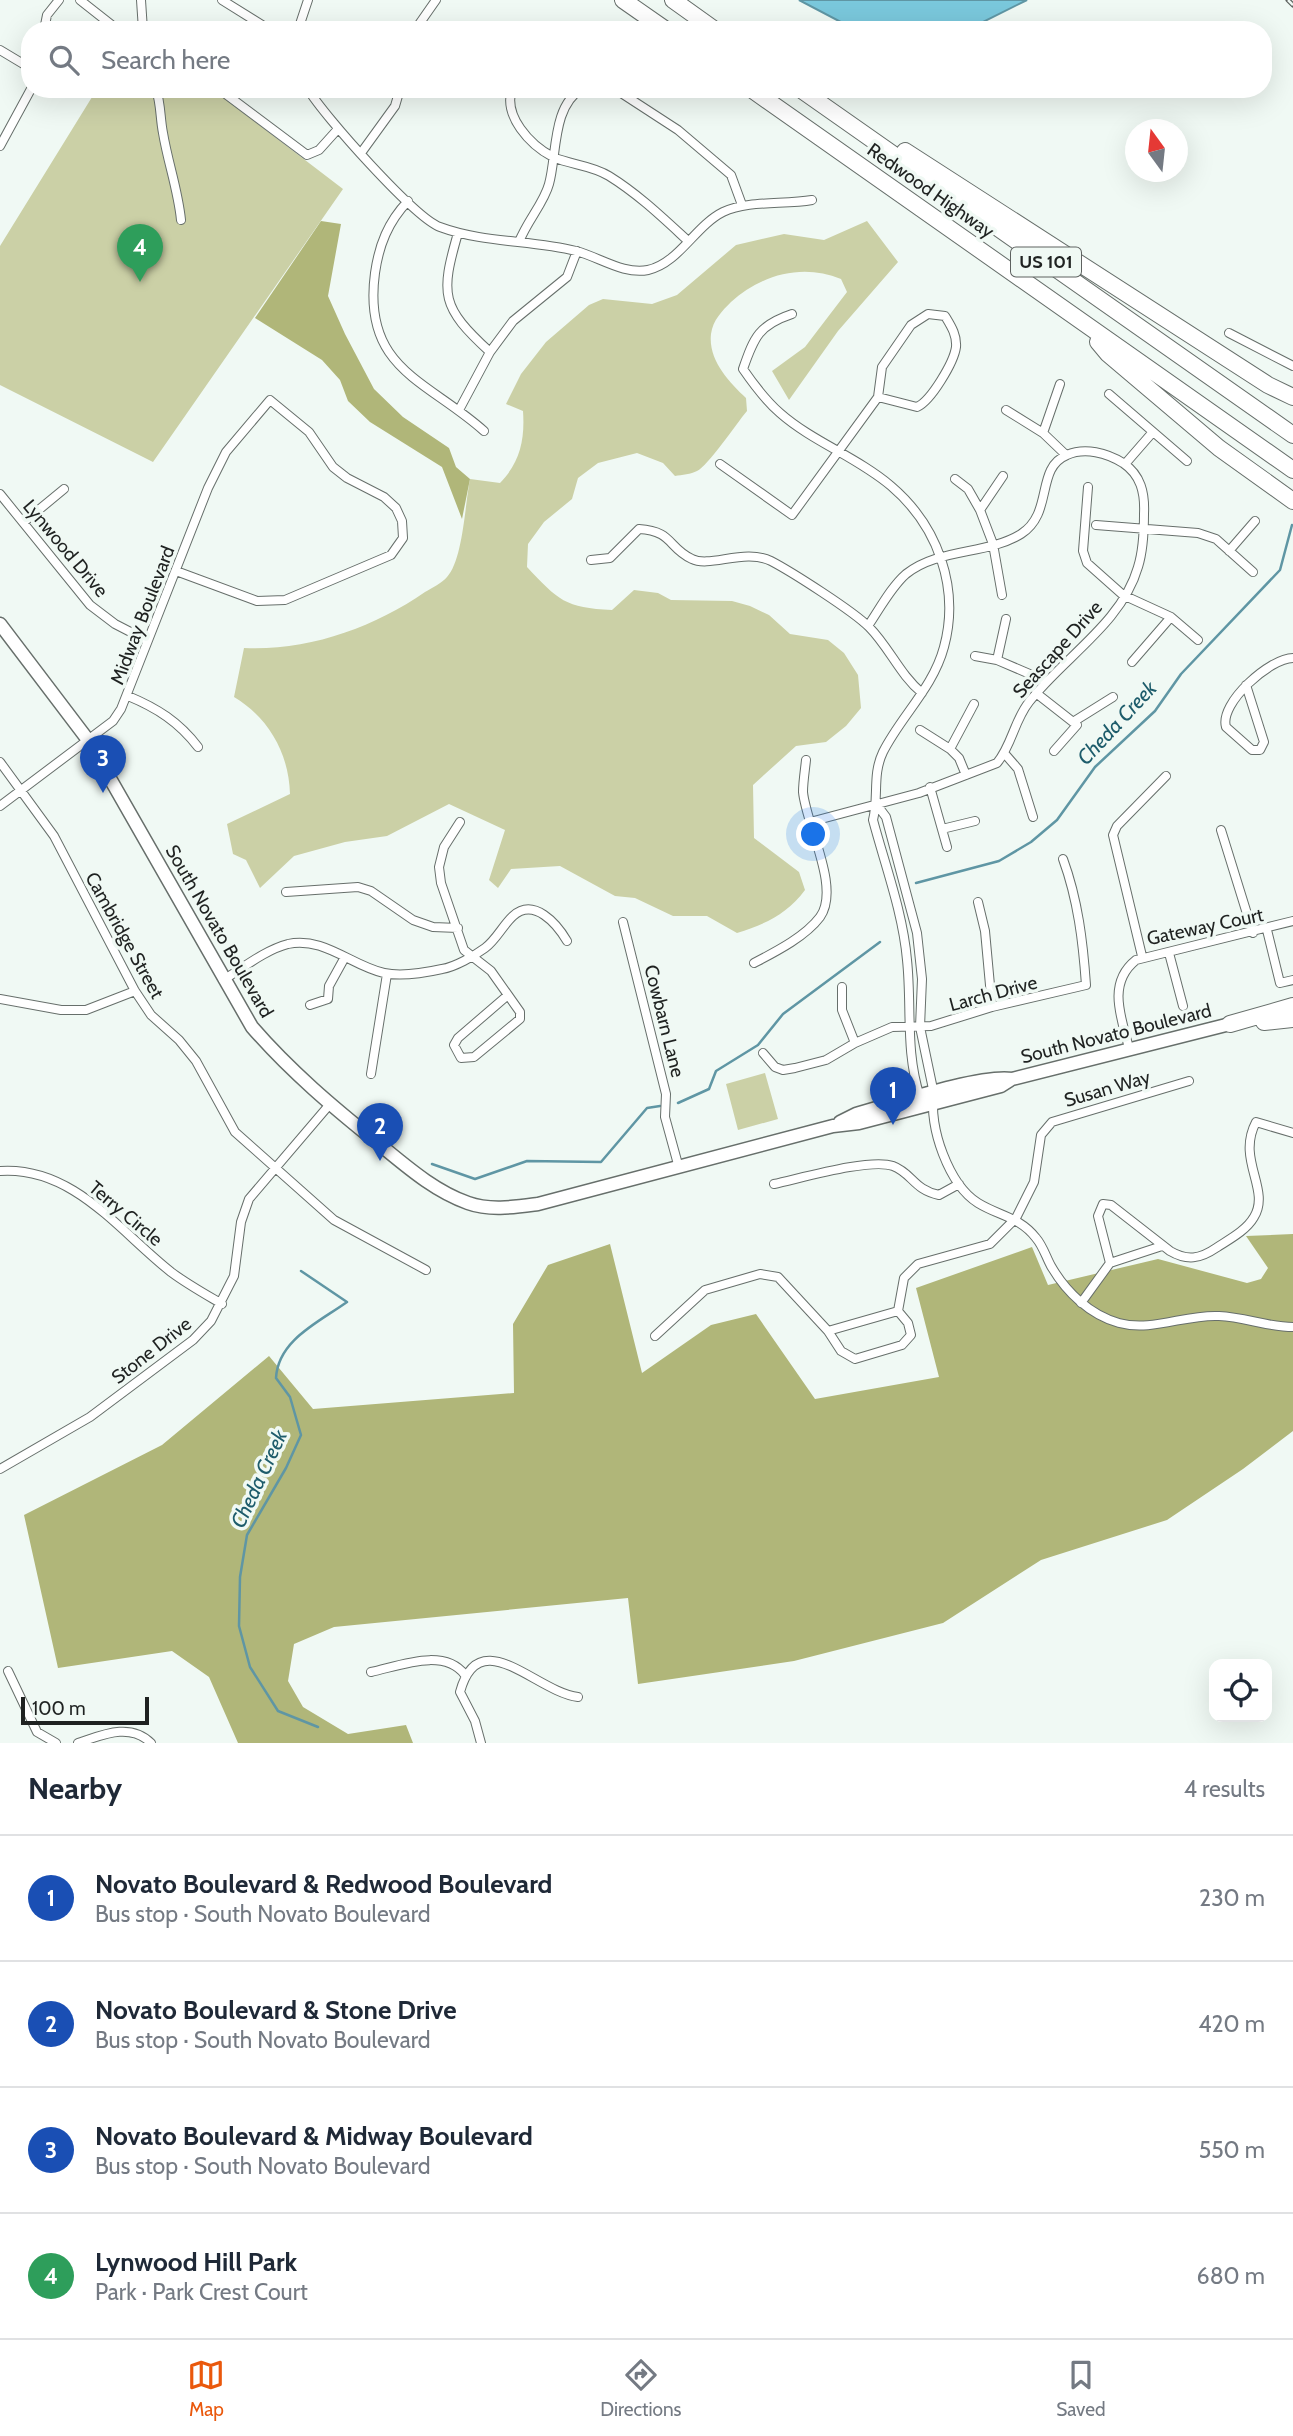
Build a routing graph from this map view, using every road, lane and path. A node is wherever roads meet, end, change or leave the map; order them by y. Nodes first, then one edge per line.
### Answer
1 (59, 0) edge
2 (80, 0) edge
3 (141, 0) edge
4 (222, 0) edge
5 (309, 0) edge
6 (436, 0) edge
7 (623, 0) edge
8 (673, 0) edge
9 (46, 21) edge
10 (107, 21) edge
11 (142, 21) edge
12 (256, 21) edge
13 (301, 21) edge
14 (421, 21) edge
15 (653, 21) edge
16 (702, 21) edge
17 (0, 50) edge
18 (21, 63) edge
19 (26, 98) edge
20 (159, 98) edge
21 (231, 98) edge
22 (314, 98) edge
23 (397, 98) edge
24 (511, 98) edge
25 (572, 98) edge
26 (629, 98) edge
27 (764, 98) edge
28 (815, 98) edge
29 (817, 98) edge
30 (337, 130) junction
31 (0, 146) edge
32 (361, 153) junction
33 (555, 158) junction
34 (812, 200) dead end
35 (408, 201) junction
36 (742, 205) junction
37 (181, 220) dead end
38 (458, 233) junction
39 (687, 240) junction
40 (519, 242) junction
41 (577, 251) junction
42 (792, 314) dead end
43 (1083, 324) junction
44 (1229, 333) dead end
45 (490, 352) junction
46 (1293, 366) edge
47 (1259, 379) junction
48 (1060, 384) dead end
49 (1293, 391) edge
50 (1109, 394) dead end
51 (878, 397) junction
52 (1293, 397) edge
53 (459, 410) junction
54 (1006, 410) dead end
55 (484, 431) dead end
56 (1043, 433) junction
57 (1152, 433) junction
58 (1293, 435) edge
59 (838, 452) junction
60 (1066, 455) junction
61 (1187, 461) dead end
62 (720, 464) dead end
63 (1125, 464) junction
64 (1293, 470) edge
65 (1003, 476) dead end
66 (955, 479) dead end
67 (1088, 487) dead end
68 (64, 489) dead end
69 (0, 494) edge
70 (1293, 501) edge
71 (980, 510) junction
72 (1255, 521) dead end
73 (24, 522) junction
74 (1096, 525) dead end
75 (1144, 530) junction
76 (993, 544) junction
77 (1229, 551) junction
78 (942, 558) junction
79 (591, 560) dead end
80 (176, 571) junction
81 (1253, 572) dead end
82 (1002, 595) dead end
83 (1124, 595) junction
84 (1171, 617) junction
85 (1006, 619) dead end
86 (0, 624) edge
87 (868, 626) junction
88 (146, 640) junction
89 (1198, 640) dead end
90 (975, 656) dead end
91 (1293, 658) edge
92 (998, 660) junction
93 (1132, 662) dead end
94 (1046, 681) junction
95 (1246, 685) junction
96 (922, 693) junction
97 (1036, 693) junction
98 (128, 696) junction
99 (1113, 697) dead end
100 (974, 704) dead end
101 (1073, 722) junction
102 (920, 730) dead end
103 (88, 740) junction
104 (198, 747) dead end
105 (950, 749) junction
106 (1054, 751) dead end
107 (1005, 754) junction
108 (806, 760) dead end
109 (0, 762) edge
110 (966, 775) junction
111 (1166, 776) dead end
112 (930, 787) junction
113 (21, 790) junction
114 (877, 805) junction
115 (0, 806) edge
116 (1033, 817) dead end
117 (975, 821) dead end
118 (460, 822) dead end
119 (810, 822) junction
120 (942, 829) junction
121 (1221, 831) dead end
122 (947, 846) dead end
123 (1063, 859) dead end
124 (286, 892) dead end
125 (978, 902) dead end
126 (1293, 921) edge
127 (623, 922) dead end
128 (458, 928) junction
129 (1267, 930) junction
130 (1253, 933) junction
131 (567, 942) dead end
132 (1169, 953) junction
133 (469, 956) junction
134 (1142, 956) junction
135 (345, 957) junction
136 (754, 963) dead end
137 (387, 974) junction
138 (223, 980) junction
139 (1293, 980) edge
140 (842, 987) dead end
141 (135, 991) junction
142 (508, 995) junction
143 (0, 999) edge
144 (310, 1005) dead end
145 (1183, 1006) dead end
146 (1293, 1006) edge
147 (992, 1007) junction
148 (1293, 1018) edge
149 (1230, 1024) junction
150 (907, 1027) junction
151 (920, 1027) junction
152 (855, 1043) junction
153 (1129, 1048) junction
154 (763, 1054) dead end
155 (371, 1074) dead end
156 (1189, 1080) dead end
157 (920, 1097) junction
158 (933, 1099) junction
159 (330, 1104) junction
160 (833, 1126) junction
161 (1293, 1133) edge
162 (274, 1168) junction
163 (679, 1168) junction
164 (0, 1171) edge
165 (774, 1184) dead end
166 (959, 1185) junction
167 (1016, 1218) junction
168 (1162, 1246) junction
169 (1110, 1263) junction
170 (426, 1270) dead end
171 (1082, 1303) junction
172 (222, 1304) junction
173 (898, 1311) junction
174 (1293, 1327) edge
175 (828, 1331) junction
176 (655, 1336) dead end
177 (0, 1469) edge
178 (8, 1671) dead end
179 (371, 1672) dead end
180 (465, 1675) junction
181 (578, 1697) dead end
182 (56, 1743) edge
183 (78, 1743) edge
184 (151, 1743) edge
185 (481, 1743) edge

1 - 9 street
2 - 10 street
3 - 11 street
4 - 12 street
5 - 13 street
6 - 14 street
7 - 15 highway
8 - 16 highway
17 - 18 street
19 - 31 street
20 - 37 street
21 - 30 street
22 - 30 street
23 - 32 street
24 - 33 street
25 - 33 street
26 - 36 street
27 - 43 highway, Redwood Highway / US 101
28 - 58 highway, Redwood Highway / US 101
29 - 47 highway
30 - 32 street
32 - 35 street
33 - 39 street
33 - 40 street
34 - 36 street
35 - 38 street
35 - 53 street
36 - 39 street
38 - 40 street
38 - 45 street
39 - 41 street
40 - 41 street
41 - 45 street
42 - 59 street
43 - 64 highway, Redwood Highway / US 101
43 - 70 highway
44 - 46 street
45 - 53 street
47 - 49 highway
47 - 52 highway
48 - 56 street
50 - 57 street
51 - 51 street
51 - 59 street
53 - 55 street
54 - 56 street
56 - 60 street
57 - 61 street
57 - 63 street
59 - 62 street
59 - 78 street
60 - 63 street
60 - 76 street
63 - 75 street, Seascape Drive
65 - 71 street
66 - 71 street
67 - 83 street
68 - 73 street
69 - 73 street, Lynwood Drive
71 - 76 street
72 - 77 street
73 - 88 street, Lynwood Drive
74 - 75 street
75 - 77 street
75 - 83 street, Seascape Drive
76 - 78 street
76 - 82 street
77 - 81 street
78 - 87 street
78 - 96 street
79 - 87 street
80 - 80 street, Midway Boulevard
80 - 88 street, Midway Boulevard
83 - 84 street
83 - 94 street, Seascape Drive
84 - 89 street
84 - 93 street
85 - 92 street
86 - 103 main road, South Novato Boulevard
87 - 96 street
88 - 98 street, Midway Boulevard
90 - 92 street
91 - 95 street
92 - 94 street
94 - 97 street, Seascape Drive
95 - 95 street
96 - 114 street
97 - 101 street
97 - 107 street, Seascape Drive
98 - 103 street, Midway Boulevard
98 - 104 street
99 - 101 street
100 - 105 street
101 - 106 street
102 - 105 street
103 - 113 street, Midway Boulevard
103 - 138 main road, South Novato Boulevard
105 - 110 street
107 - 110 street
107 - 116 street
108 - 119 street
109 - 113 street, Cambridge Street
110 - 112 street
111 - 134 street
112 - 114 street
112 - 120 street
113 - 115 street, Midway Boulevard
113 - 141 street, Cambridge Street
114 - 119 street
114 - 150 street
114 - 151 street
117 - 120 street
118 - 128 street
119 - 136 street
120 - 122 street
121 - 130 street
123 - 147 street, Larch Drive
124 - 128 street
125 - 147 street
126 - 129 street, Gateway Court
127 - 163 street, Cowbarn Lane
128 - 133 street
129 - 130 street, Gateway Court
129 - 139 street
130 - 132 street, Gateway Court
131 - 133 street
132 - 134 street, Gateway Court
132 - 145 street
133 - 137 street
133 - 142 street
134 - 153 street, Gateway Court
135 - 137 street
135 - 138 street
135 - 144 street
137 - 155 street
138 - 159 main road, South Novato Boulevard
140 - 152 street
141 - 143 street
141 - 162 street, Cambridge Street
142 - 142 street
146 - 149 highway
147 - 151 street, Larch Drive
148 - 149 highway
149 - 153 main road, South Novato Boulevard
150 - 151 street, Larch Drive
150 - 152 street, Larch Drive
150 - 157 street
151 - 158 street
152 - 154 street, Larch Drive
153 - 158 main road, South Novato Boulevard
156 - 167 street, Susan Way
157 - 158 main road, South Novato Boulevard
157 - 160 main road, South Novato Boulevard
158 - 160 main road, South Novato Boulevard
158 - 166 street
159 - 162 street, Stone Drive
159 - 163 main road, South Novato Boulevard
160 - 163 main road, South Novato Boulevard
161 - 168 street
162 - 170 street, Cambridge Street
162 - 172 street, Stone Drive
164 - 172 street, Terry Circle
165 - 166 street
166 - 167 street
167 - 171 street
167 - 173 street, Susan Way
168 - 169 street
168 - 169 street
169 - 171 street
171 - 174 street
172 - 177 street, Stone Drive
173 - 175 street
173 - 175 street, Susan Way
175 - 176 street, Susan Way
178 - 182 street
179 - 180 street
180 - 181 street
180 - 185 street
183 - 184 street

